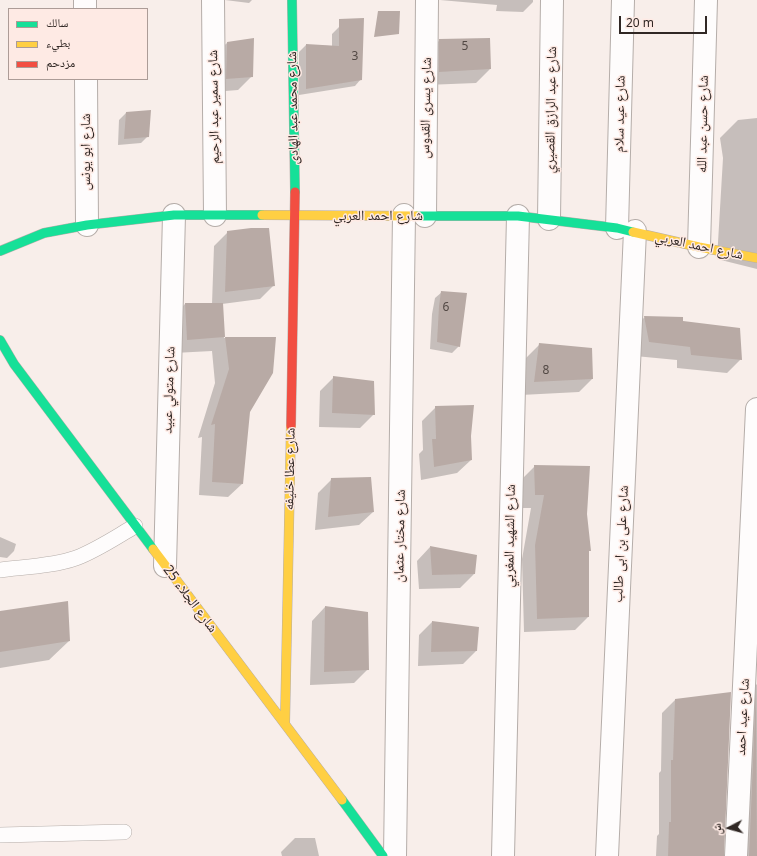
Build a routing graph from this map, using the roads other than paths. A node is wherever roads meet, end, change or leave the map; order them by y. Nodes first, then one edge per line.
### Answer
1 (213, 0) edge
2 (292, 0) edge
3 (427, 0) edge
4 (552, 0) edge
5 (622, 0) edge
6 (706, 0) edge
7 (86, 80) edge
8 (174, 215) junction
9 (215, 215) junction
10 (295, 216) junction
11 (414, 216) junction
12 (518, 216) junction
13 (550, 219) junction
14 (87, 225) junction
15 (626, 230) junction
16 (699, 247) junction
17 (0, 251) edge
18 (757, 258) edge
19 (0, 340) edge
20 (757, 410) edge
21 (136, 526) junction
22 (165, 566) junction
23 (0, 570) edge
24 (285, 723) junction
25 (124, 832) dead end
26 (0, 835) edge
27 (383, 856) edge
28 (396, 856) edge
29 (503, 856) edge
30 (607, 856) edge
31 (736, 856) edge

1 - 9 street, شارع سمير عبد الرحيم
2 - 10 street, شارع محمد عبد الهادى
3 - 11 street, شارع يسرى القدوس
4 - 13 street, شارع عبد الرازق القصيري
5 - 15 street, شارع عيد سلام
6 - 16 street, شارع حسن عبد الله
7 - 14 street, شارع ابو يونس
8 - 9 street, شارع احمد العربي
8 - 14 street, شارع احمد العربي
8 - 22 street, شارع متولي عبيد
9 - 10 street, شارع احمد العربي
10 - 11 street, شارع احمد العربي
10 - 24 street, شارع عطا خليفه
11 - 12 street, شارع احمد العربي
11 - 28 street, شارع مختار عثمان
12 - 13 street, شارع احمد العربي
12 - 29 street, شارع الشهيد المغربي
13 - 15 street, شارع احمد العربي
14 - 17 street, شارع احمد العربي
15 - 16 street, شارع احمد العربي
15 - 30 street, شارع على بن ابى طالب
16 - 18 street, شارع احمد العربي
19 - 21 street, شارع الجلاء 25
20 - 31 street, شارع عيد احمد
21 - 22 street, شارع الجلاء 25
21 - 23 lane
22 - 24 street, شارع الجلاء 25
24 - 27 street, شارع الجلاء 25
25 - 26 lane

